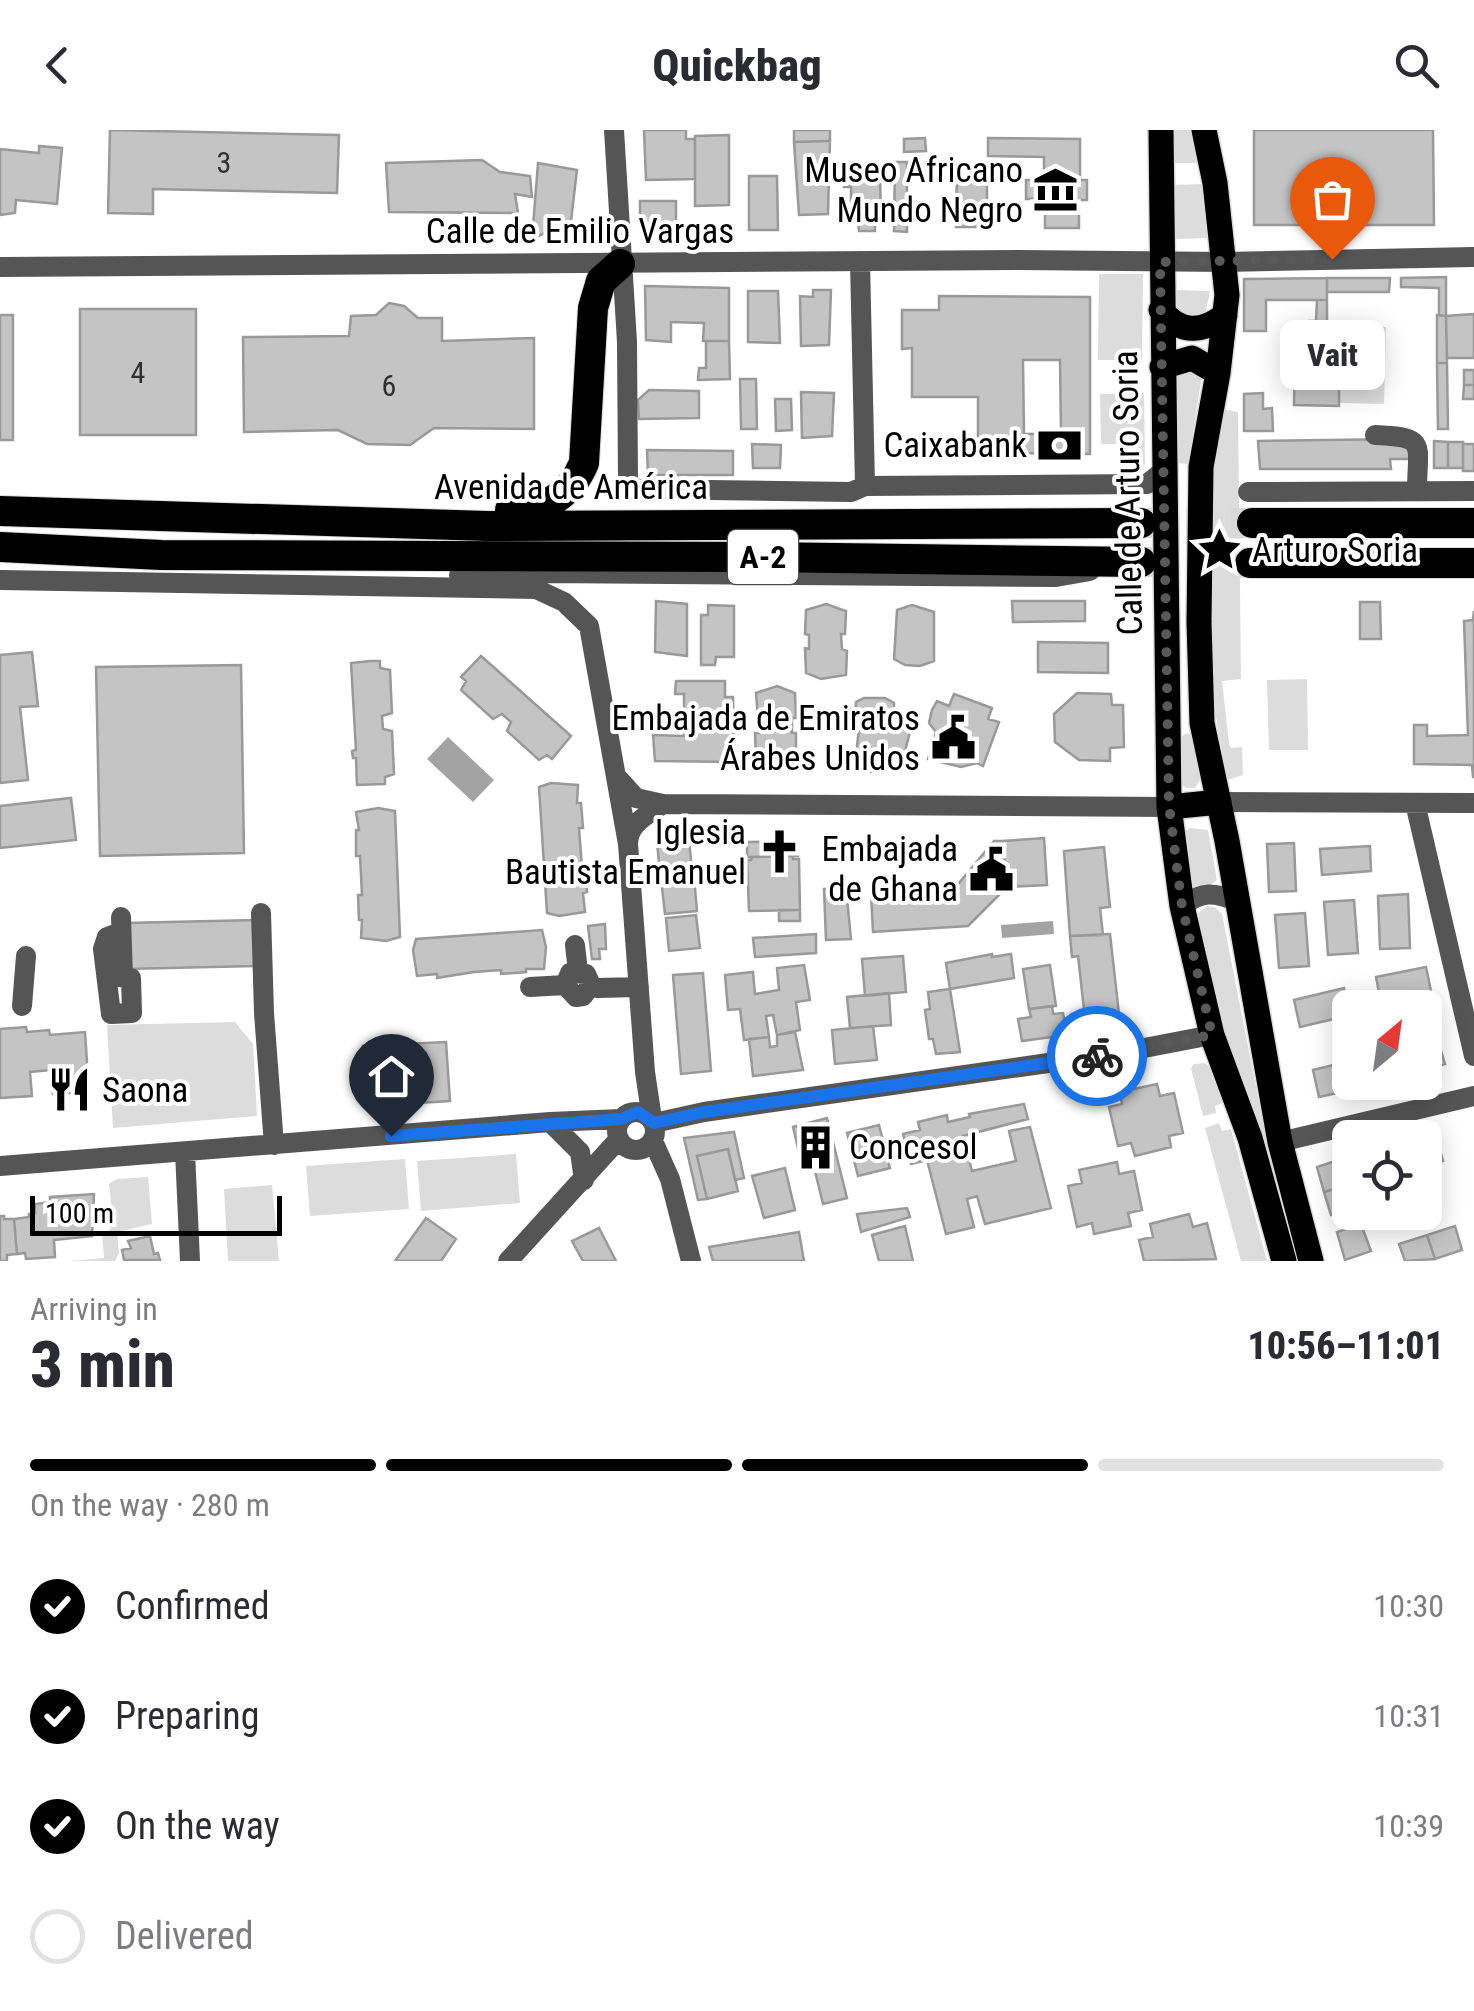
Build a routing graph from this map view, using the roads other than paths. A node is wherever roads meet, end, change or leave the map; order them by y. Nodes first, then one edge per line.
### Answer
1 (614, 130) edge
2 (1160, 130) edge
3 (1204, 130) edge
4 (1474, 257) edge
5 (860, 261) junction
6 (1160, 262) junction
7 (1225, 262) junction
8 (620, 264) junction
9 (0, 267) edge
10 (1161, 310) junction
11 (1225, 315) junction
12 (1162, 367) junction
13 (1218, 373) junction
14 (1375, 435) dead end
15 (1163, 471) junction
16 (865, 486) junction
17 (1417, 490) junction
18 (1474, 491) edge
19 (1248, 492) dead end
20 (0, 511) edge
21 (1474, 522) edge
22 (374, 523) junction
23 (1141, 523) tunnel mouth
24 (1252, 523) tunnel mouth
25 (0, 547) edge
26 (1141, 562) joint
27 (1250, 563) tunnel mouth
28 (1474, 564) edge
29 (0, 580) edge
30 (383, 584) junction
31 (1166, 723) junction
32 (1202, 723) junction
33 (614, 775) junction
34 (1219, 802) junction
35 (1474, 802) edge
36 (1415, 803) junction
37 (664, 804) junction
38 (1169, 806) junction
39 (628, 844) junction
40 (1236, 901) junction
41 (1182, 906) junction
42 (261, 913) dead end
43 (575, 945) dead end
44 (26, 956) dead end
45 (583, 982) junction
46 (530, 987) dead end
47 (639, 987) junction
48 (22, 1006) dead end
49 (132, 1013) joint
50 (1212, 1035) junction
51 (1474, 1056) edge
52 (645, 1072) junction
53 (1474, 1096) edge
54 (550, 1122) junction
55 (621, 1127) junction
56 (653, 1128) junction
57 (1280, 1142) junction
58 (274, 1145) junction
59 (185, 1152) junction
60 (0, 1166) edge
61 (584, 1180) junction
62 (190, 1261) edge
63 (508, 1261) edge
64 (691, 1261) edge
65 (1284, 1261) edge
66 (1311, 1261) edge

1 - 8 street
2 - 6 main road, Calle de Arturo Soria
3 - 7 main road, Calle de Arturo Soria
4 - 7 street
5 - 6 street, Calle de Emilio Vargas
5 - 8 street, Calle de Emilio Vargas
5 - 16 street
6 - 7 street
6 - 10 main road, Calle de Arturo Soria
7 - 11 main road, Calle de Arturo Soria
8 - 9 street, Calle de Emilio Vargas
8 - 16 street
8 - 22 highway
10 - 11 main road
10 - 12 main road, Calle de Arturo Soria
11 - 13 main road, Calle de Arturo Soria
12 - 13 main road
12 - 15 main road, Calle de Arturo Soria
13 - 32 main road, Calle de Arturo Soria
14 - 17 street
15 - 16 street
15 - 31 main road, Calle de Arturo Soria
17 - 18 street
17 - 19 street
20 - 22 highway, Avenida de América / A-2
21 - 24 highway
22 - 23 highway, Avenida de América / A-2
25 - 26 highway, Avenida de América / A-2
26 - 30 street
27 - 28 highway
29 - 30 street
30 - 33 street
31 - 32 street
31 - 38 main road, Calle de Arturo Soria
32 - 34 main road, Calle de Arturo Soria
33 - 37 street
33 - 39 street
34 - 36 street
34 - 38 main road
34 - 40 main road, Calle de Arturo Soria
35 - 36 street
36 - 51 street
37 - 38 street
37 - 39 street
38 - 41 main road, Calle de Arturo Soria
39 - 47 street
40 - 41 street
40 - 57 main road, Calle de Arturo Soria
41 - 50 main road, Calle de Arturo Soria
42 - 58 street
43 - 45 street
44 - 48 street
45 - 46 street
45 - 47 street
47 - 52 street
49 - 49 street
50 - 56 street
50 - 65 main road, Calle de Arturo Soria
52 - 55 street
52 - 56 street
53 - 57 street
54 - 55 street
54 - 58 street
54 - 61 street
55 - 56 street
55 - 56 street
55 - 61 street
56 - 64 street
57 - 66 main road, Calle de Arturo Soria
58 - 59 street
59 - 60 street
59 - 62 street
61 - 63 street

